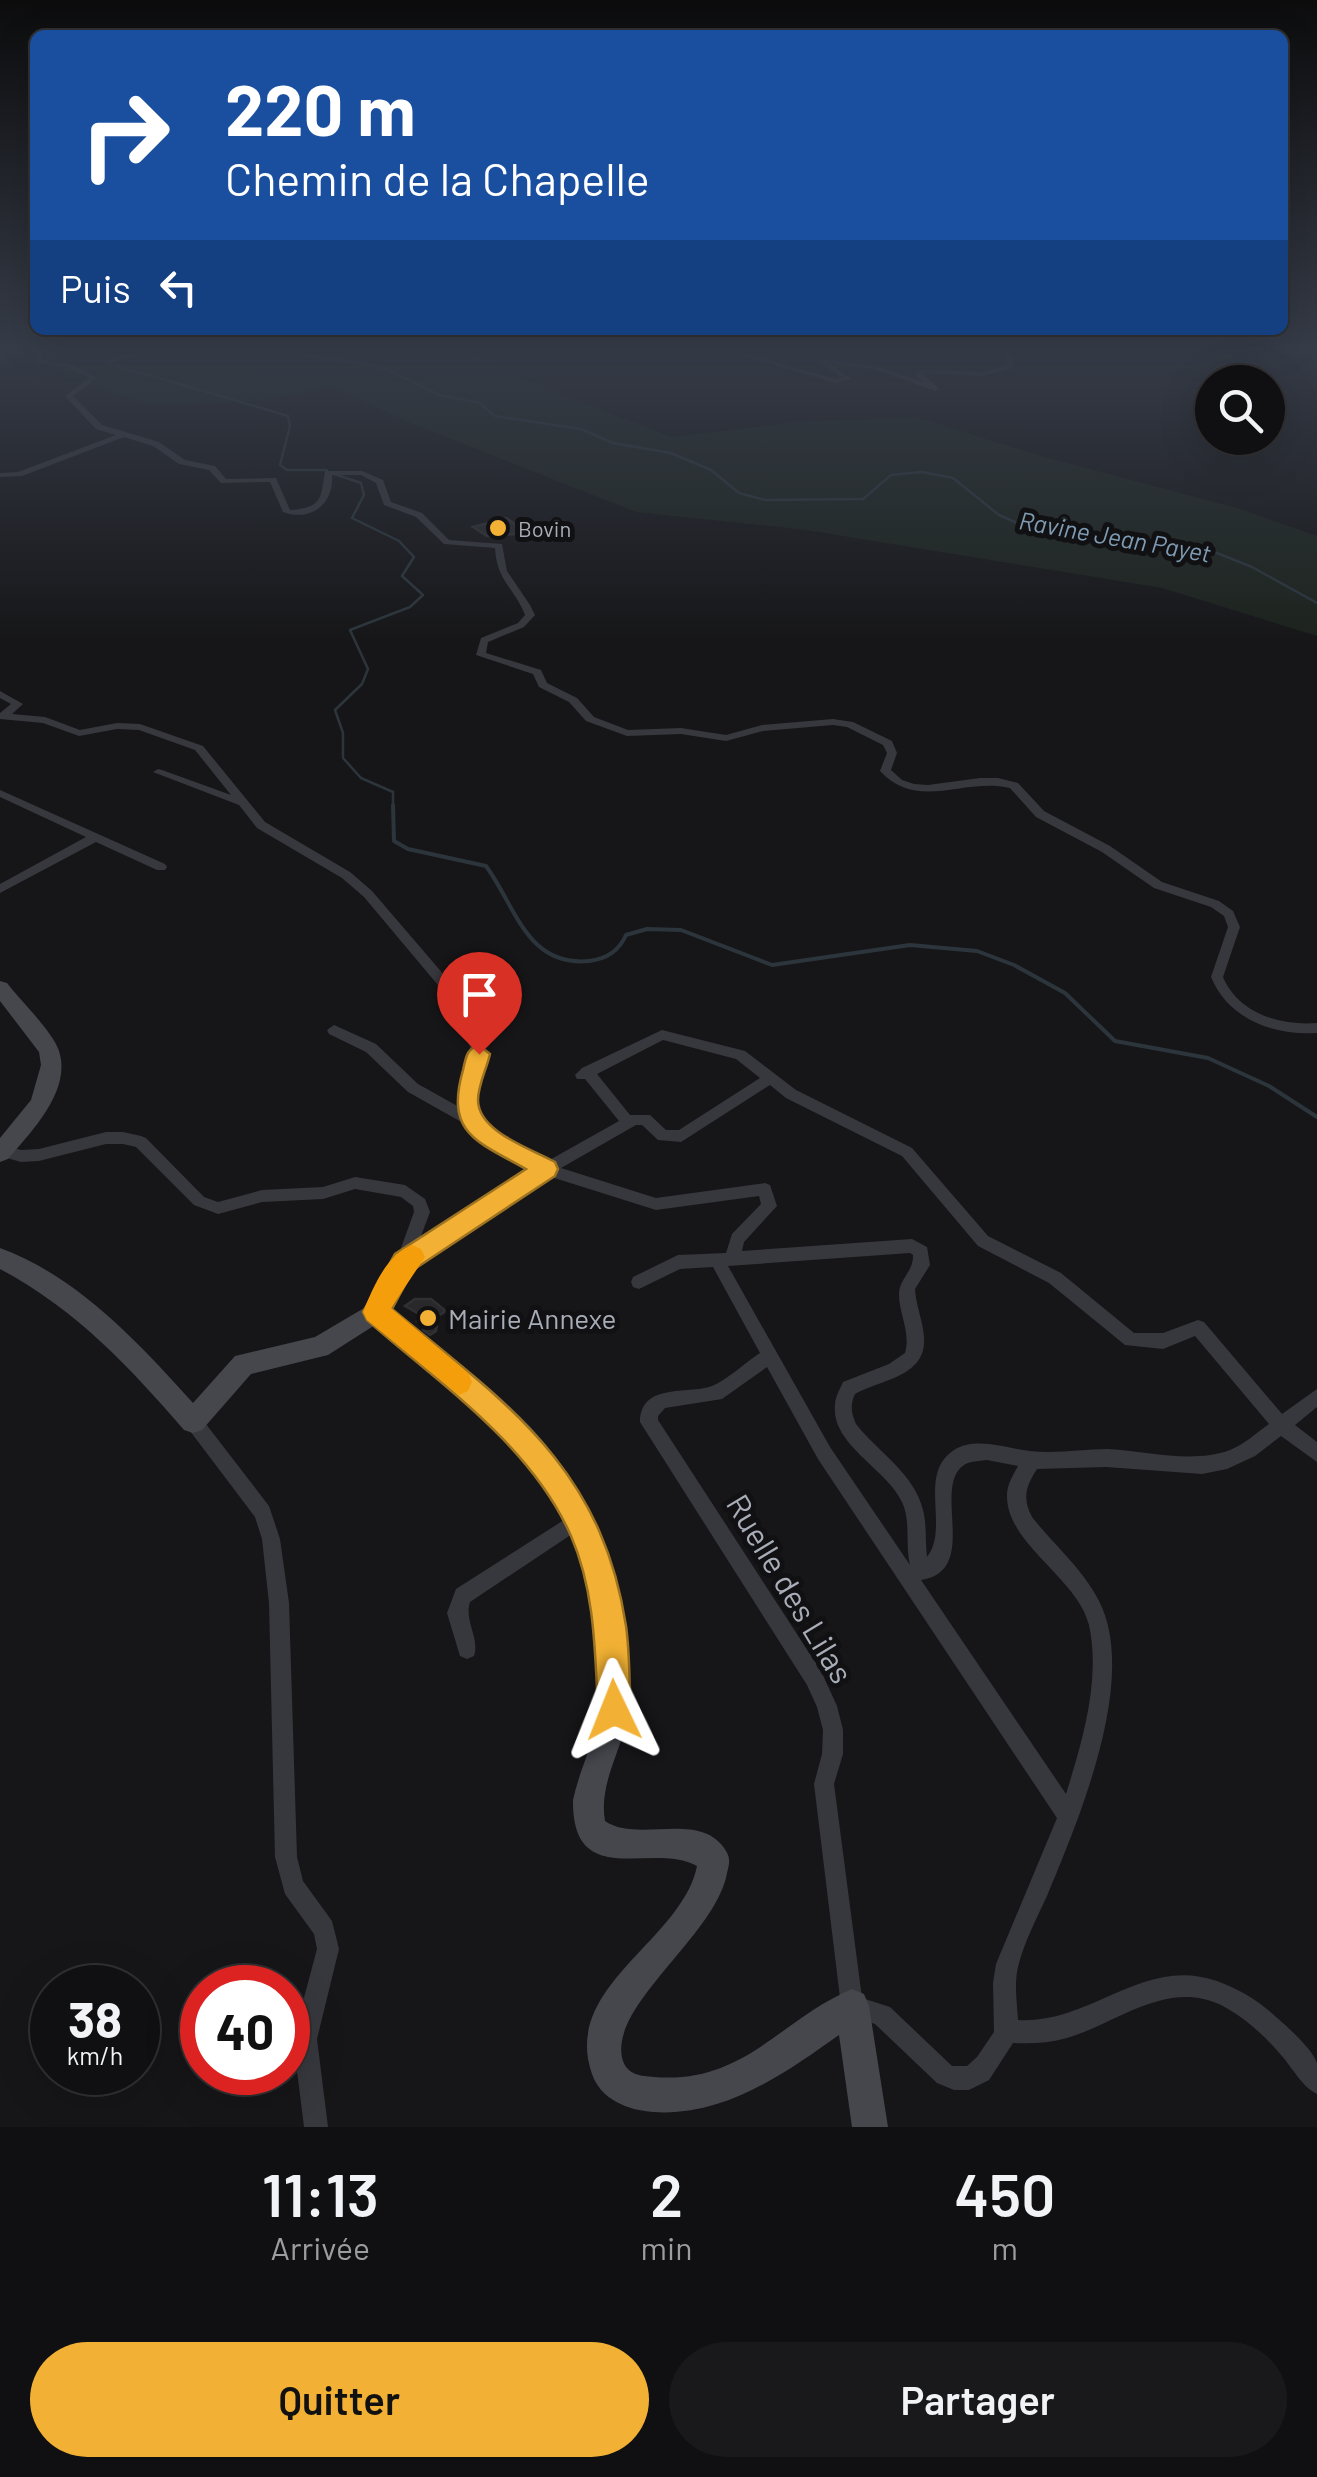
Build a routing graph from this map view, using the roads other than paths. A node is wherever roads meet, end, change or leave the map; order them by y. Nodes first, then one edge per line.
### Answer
1 (92, 446) edge
2 (159, 446) edge
3 (0, 475) edge
4 (0, 694) edge
5 (1, 716) edge
6 (158, 772) dead end
7 (0, 793) edge
8 (240, 802) junction
9 (94, 838) junction
10 (161, 867) dead end
11 (0, 889) edge
12 (0, 988) edge
13 (1317, 1028) edge
14 (334, 1030) dead end
15 (769, 1079) junction
16 (470, 1120) junction
17 (628, 1122) junction
18 (1, 1152) edge
19 (546, 1169) junction
20 (0, 1258) edge
21 (725, 1260) junction
22 (404, 1262) junction
23 (639, 1282) dead end
24 (376, 1312) junction
25 (771, 1355) junction
26 (1317, 1396) edge
27 (193, 1421) junction
28 (1280, 1424) junction
29 (1317, 1453) edge
30 (1032, 1460) junction
31 (578, 1520) junction
32 (919, 1581) junction
33 (466, 1649) dead end
34 (1066, 1812) junction
35 (852, 2006) junction
36 (1006, 2031) junction
37 (1317, 2082) edge
38 (316, 2127) edge
39 (870, 2127) edge

1 - 3 street
2 - 13 street
4 - 5 street
5 - 8 street
6 - 8 street
7 - 9 street
8 - 16 street
9 - 10 street
9 - 11 street
12 - 18 street
14 - 16 street
15 - 17 street
15 - 17 street
15 - 28 street
16 - 19 street
17 - 19 street
18 - 22 street
19 - 21 street
19 - 22 street
20 - 27 street
21 - 23 street
21 - 25 street
21 - 32 street
22 - 24 street
24 - 27 street
24 - 31 street
25 - 32 street
25 - 35 street, Ruelle des Lilas
26 - 28 street
27 - 38 street
28 - 29 street
28 - 30 street
30 - 32 street
30 - 34 street
31 - 33 street
31 - 35 street
32 - 34 street
34 - 36 street
35 - 36 street
35 - 39 street
36 - 37 street

